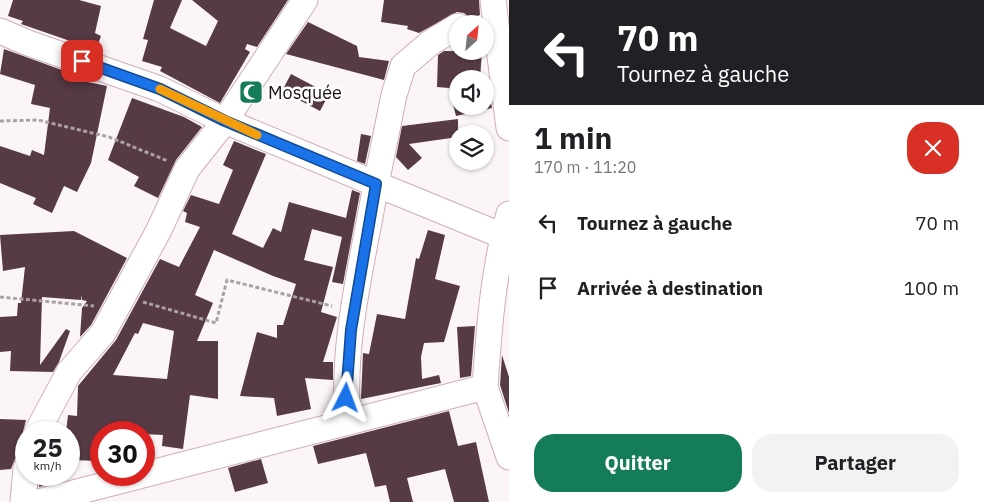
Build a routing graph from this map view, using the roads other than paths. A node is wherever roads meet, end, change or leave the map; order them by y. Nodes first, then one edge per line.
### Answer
1 (305, 0) edge
2 (493, 8) edge
3 (480, 15) edge
4 (0, 31) edge
5 (449, 31) edge
6 (225, 121) junction
7 (509, 128) edge
8 (376, 184) junction
9 (506, 225) edge
10 (485, 387) junction
11 (42, 421) edge
12 (348, 421) junction
13 (509, 457) edge
14 (24, 486) edge
15 (71, 499) edge
16 (23, 502) edge
17 (38, 502) edge

1 - 6 street
2 - 3 street
2 - 7 street
4 - 6 street
5 - 8 street
6 - 8 street
6 - 11 street
8 - 9 street
8 - 12 street
9 - 10 street
10 - 12 street
10 - 13 street
12 - 15 street
14 - 16 street
15 - 17 street

